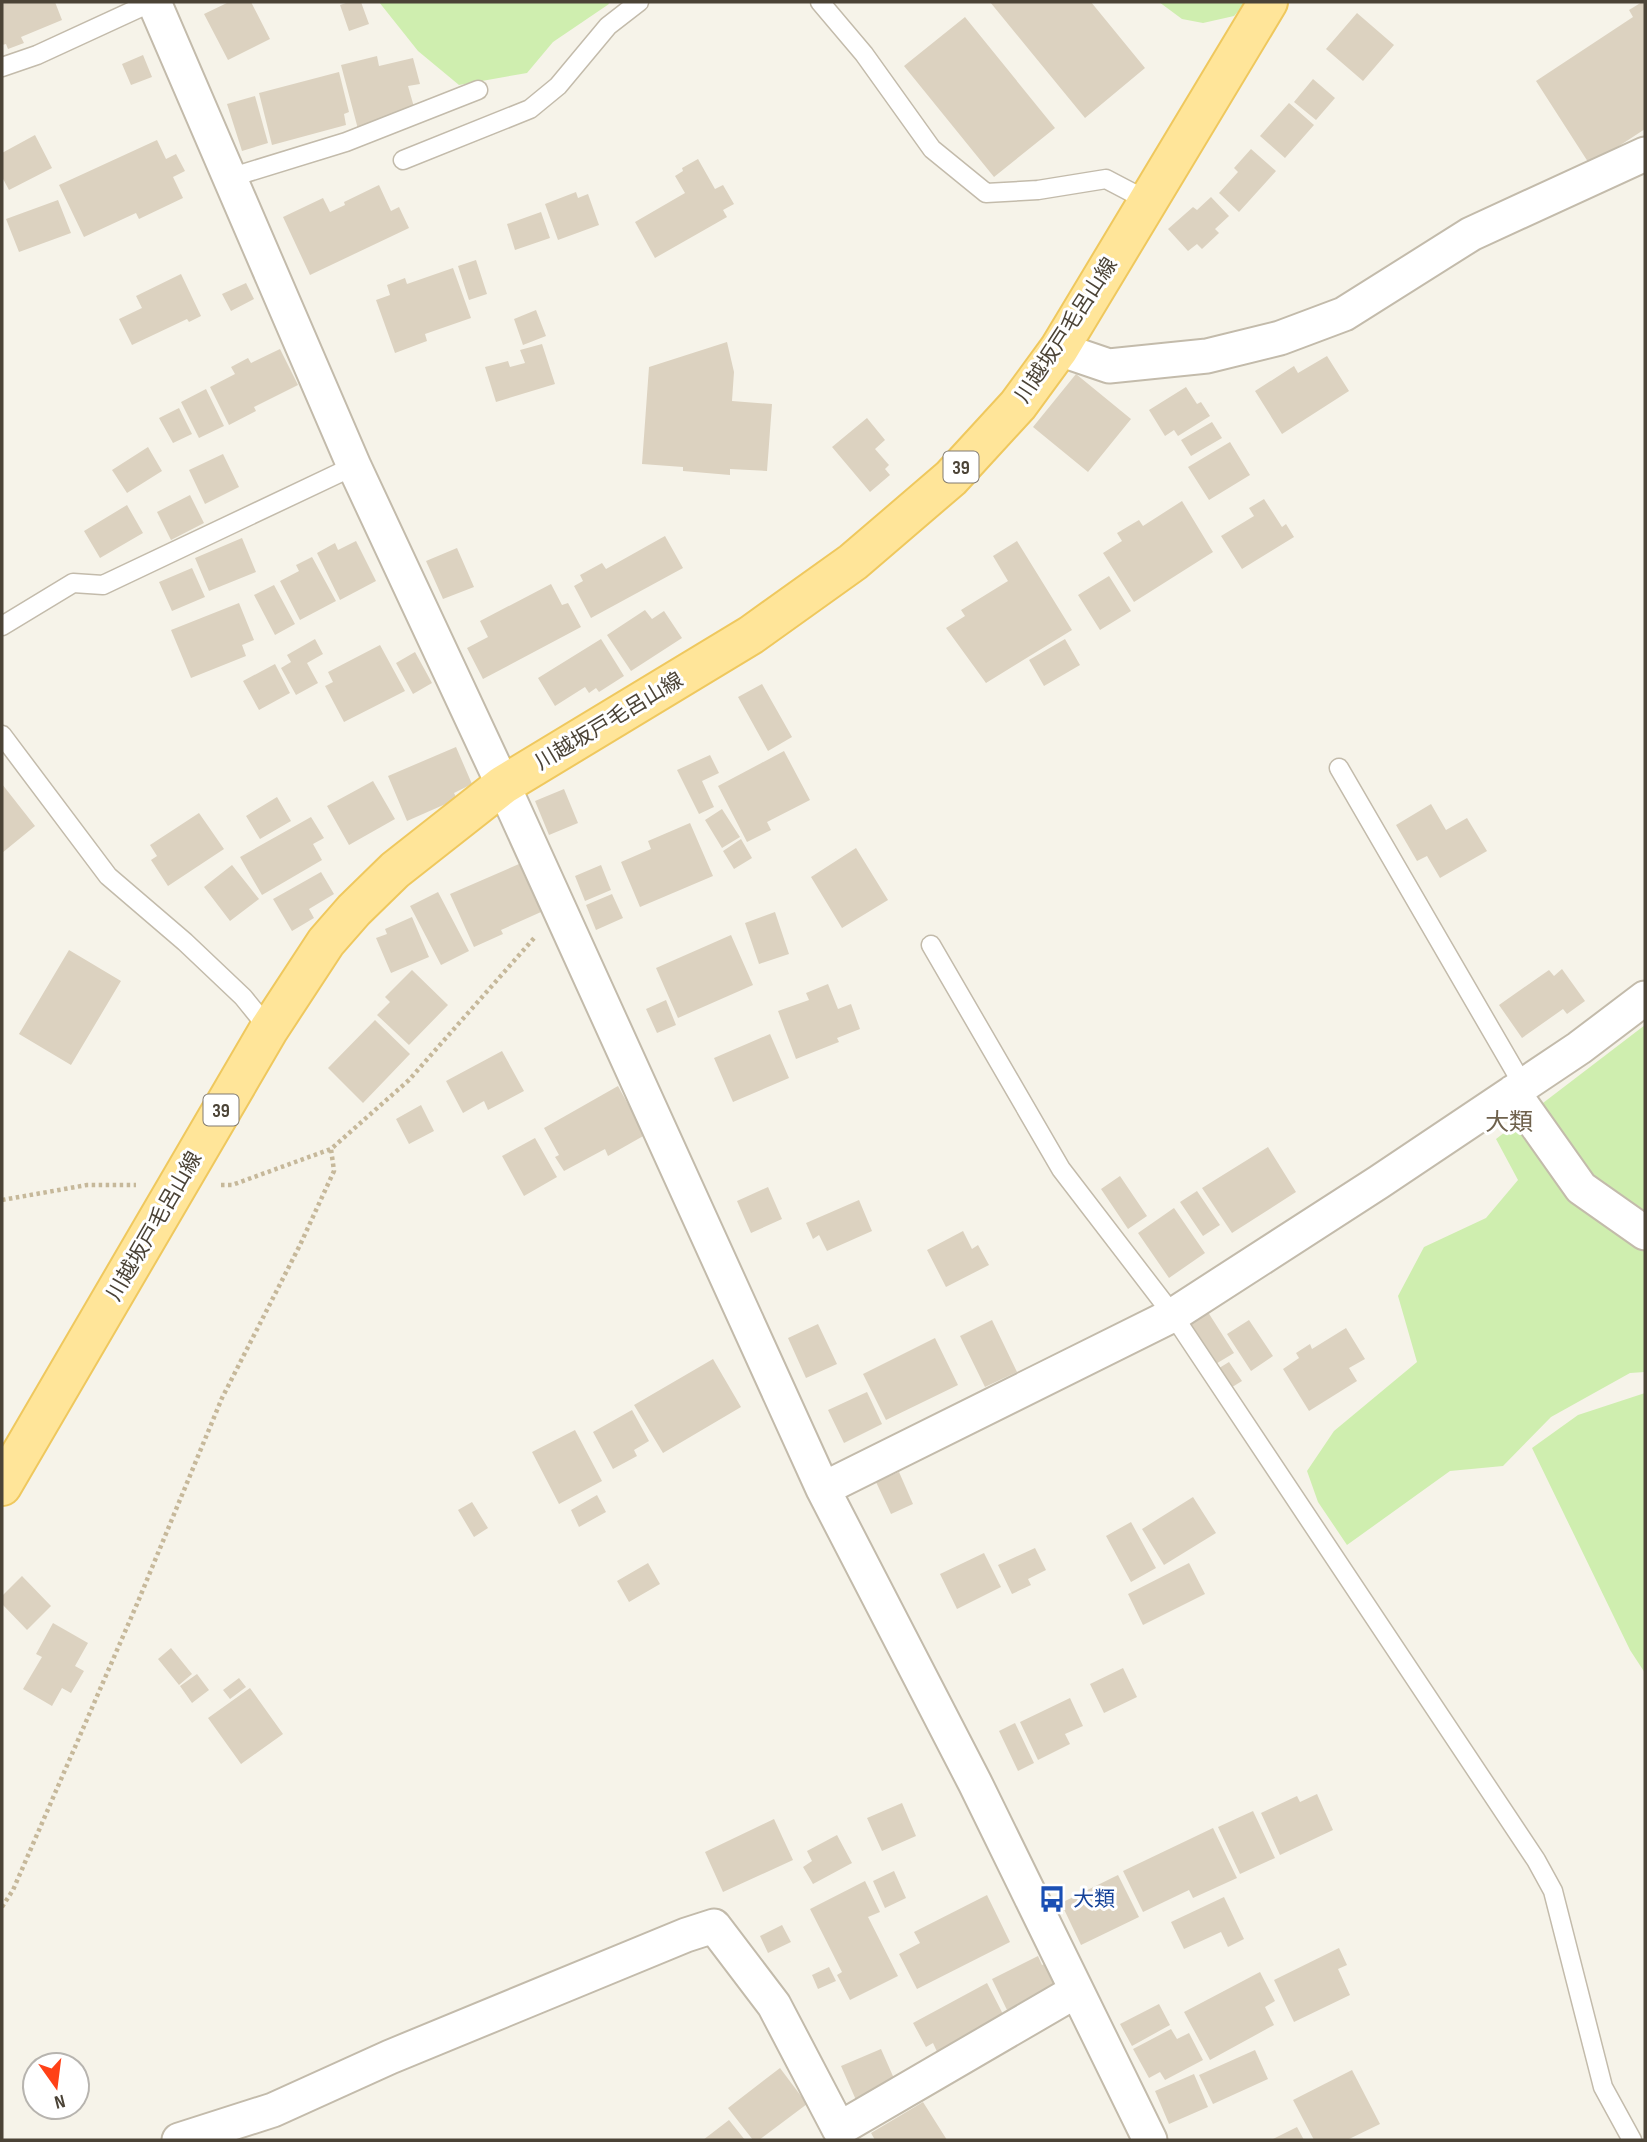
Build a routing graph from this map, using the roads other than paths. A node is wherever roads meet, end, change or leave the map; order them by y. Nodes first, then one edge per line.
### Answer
1 (153, 2) edge
2 (639, 2) edge
3 (820, 2) edge
4 (1268, 2) edge
5 (2, 67) edge
6 (478, 90) dead end
7 (1645, 154) edge
8 (403, 160) dead end
9 (229, 178) junction
10 (1148, 201) junction
11 (1059, 349) junction
12 (354, 466) junction
13 (2, 625) edge
14 (2, 735) edge
15 (1339, 768) dead end
16 (503, 785) junction
17 (931, 945) dead end
18 (1645, 998) edge
19 (269, 1029) junction
20 (1518, 1088) junction
21 (1645, 1233) edge
22 (1173, 1315) junction
23 (2, 1486) edge
24 (823, 1489) junction
25 (1076, 1991) junction
26 (179, 2140) edge
27 (1150, 2140) edge
28 (1632, 2140) edge

1 - 5 lane
1 - 9 street
2 - 8 lane
3 - 10 lane
4 - 10 main road, 川越坂戸毛呂山線 / 39
6 - 9 lane
7 - 11 street
9 - 12 street
10 - 11 main road, 川越坂戸毛呂山線 / 39
11 - 16 main road, 川越坂戸毛呂山線 / 39
12 - 13 lane
12 - 16 street
14 - 19 lane
15 - 20 lane
16 - 19 main road, 川越坂戸毛呂山線 / 39
16 - 24 street
17 - 22 lane
18 - 20 street
19 - 23 main road, 川越坂戸毛呂山線 / 39
20 - 21 street
20 - 22 street
22 - 24 street
22 - 28 lane
24 - 25 street
25 - 26 street
25 - 27 street

